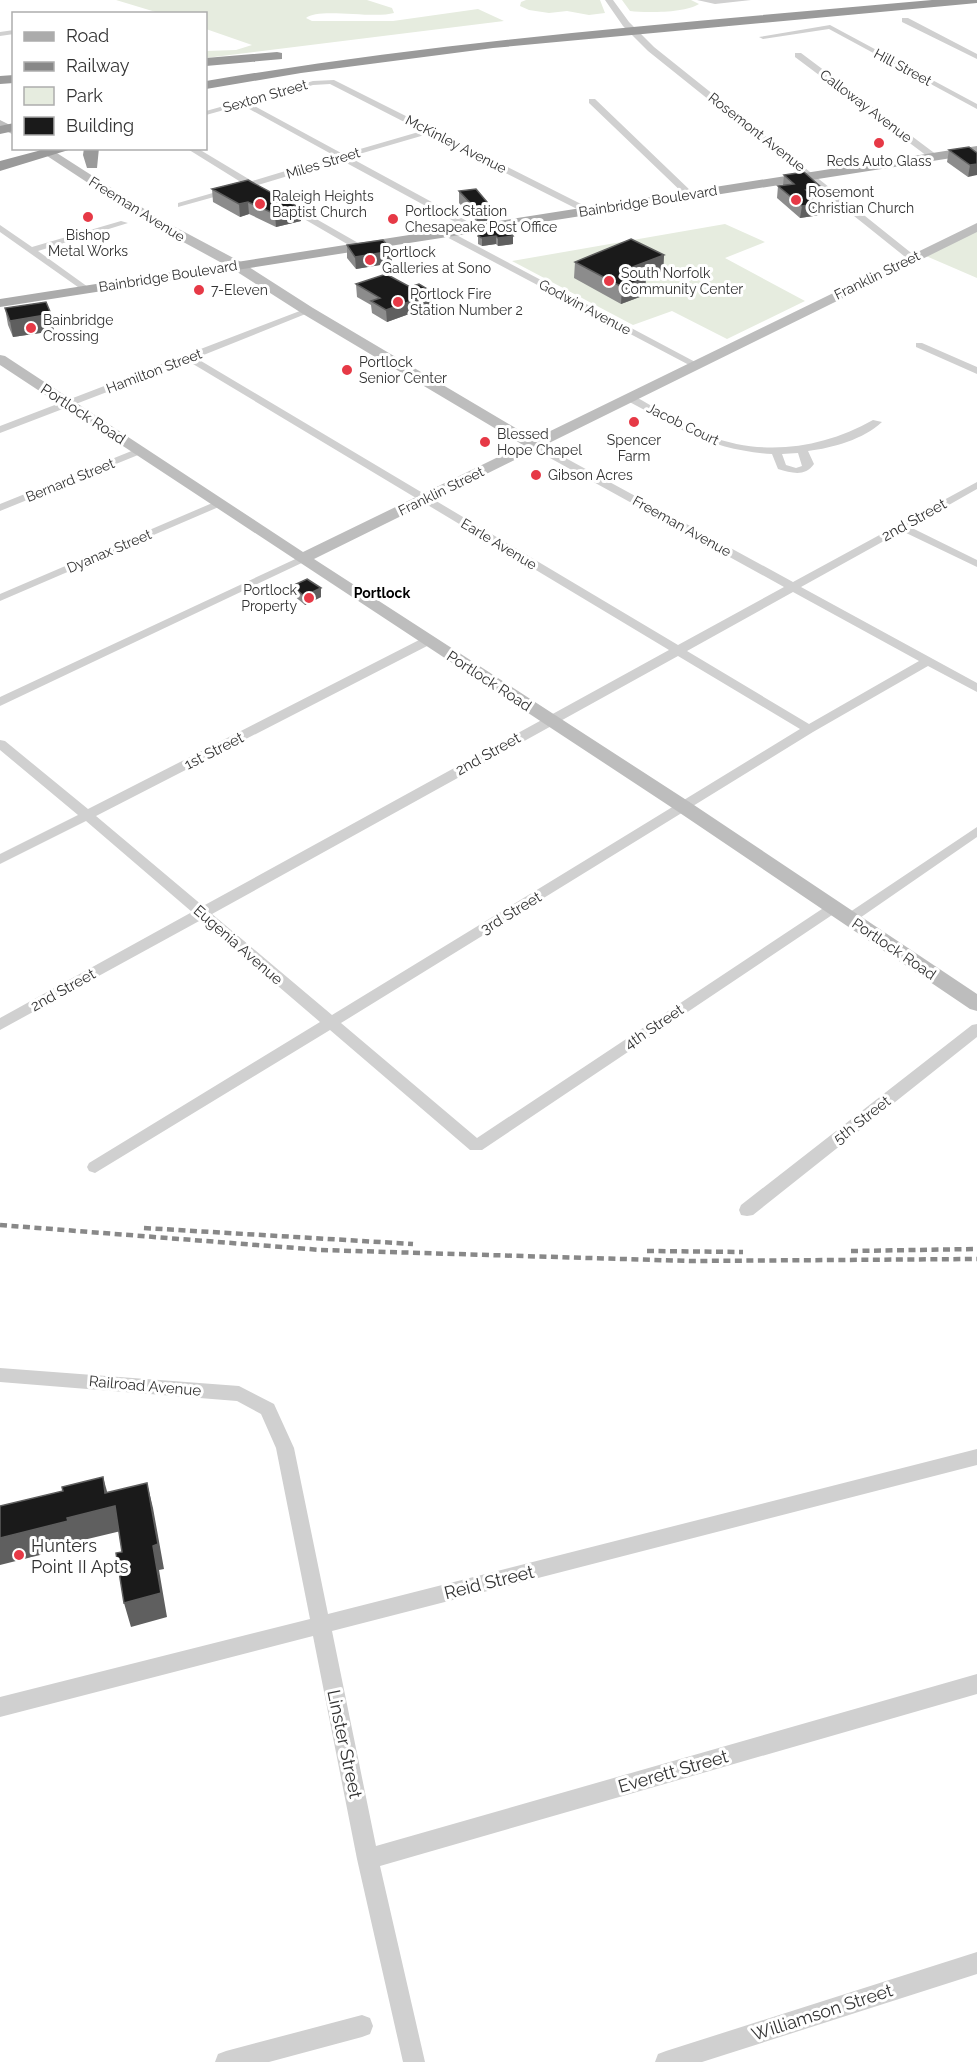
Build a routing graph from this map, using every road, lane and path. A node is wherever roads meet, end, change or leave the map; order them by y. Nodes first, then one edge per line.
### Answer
1 (747, 0) edge
2 (858, 0) edge
3 (975, 0) edge
4 (703, 1) edge
5 (611, 4) edge
6 (905, 20) dead end
7 (763, 37) dead end
8 (303, 54) junction
9 (798, 56) dead end
10 (977, 57) edge
11 (345, 61) junction
12 (207, 62) edge
13 (207, 71) edge
14 (325, 81) joint
15 (207, 85) edge
16 (207, 101) edge
17 (592, 101) dead end
18 (243, 103) junction
19 (977, 107) edge
20 (207, 113) edge
21 (429, 131) junction
22 (68, 150) edge
23 (92, 150) edge
24 (193, 150) edge
25 (977, 150) edge
26 (45, 152) edge
27 (344, 157) junction
28 (934, 157) junction
29 (0, 166) edge
30 (97, 168) joint
31 (812, 176) junction
32 (252, 185) junction
33 (690, 195) junction
34 (181, 205) dead end
35 (586, 210) junction
36 (166, 212) dead end
37 (124, 223) dead end
38 (977, 227) edge
39 (0, 228) edge
40 (473, 228) junction
41 (444, 232) junction
42 (357, 246) junction
43 (204, 249) junction
44 (32, 250) junction
45 (912, 258) junction
46 (236, 265) junction
47 (186, 273) junction
48 (85, 289) junction
49 (0, 303) edge
50 (308, 311) junction
51 (919, 345) dead end
52 (190, 358) junction
53 (0, 360) edge
54 (694, 364) junction
55 (977, 371) edge
56 (628, 397) junction
57 (66, 404) junction
58 (877, 422) dead end
59 (0, 430) edge
60 (534, 445) junction
61 (802, 449) junction
62 (139, 451) junction
63 (776, 452) junction
64 (977, 485) edge
65 (424, 499) junction
66 (218, 504) junction
67 (0, 508) edge
68 (902, 527) junction
69 (304, 558) junction
70 (977, 564) edge
71 (794, 586) junction
72 (0, 598) edge
73 (427, 641) junction
74 (676, 650) junction
75 (929, 661) junction
76 (977, 688) edge
77 (0, 702) edge
78 (550, 720) junction
79 (808, 729) junction
80 (0, 744) edge
81 (684, 807) junction
82 (88, 816) junction
83 (977, 831) edge
84 (0, 860) edge
85 (833, 908) junction
86 (202, 914) junction
87 (849, 919) junction
88 (977, 1004) edge
89 (329, 1023) junction
90 (0, 1025) edge
91 (977, 1029) edge
92 (476, 1146) joint
93 (95, 1167) dead end
94 (747, 1210) dead end
95 (0, 1375) edge
96 (276, 1427) joint
97 (977, 1457) edge
98 (320, 1626) junction
99 (977, 1684) edge
100 (0, 1707) edge
101 (368, 1858) junction
102 (977, 1963) edge
103 (362, 2026) dead end
104 (226, 2062) edge
105 (414, 2062) edge
106 (666, 2062) edge

1 - 4 street
2 - 8 highway
3 - 11 highway
5 - 31 street, Rosemont Avenue
6 - 10 street
7 - 19 street, Hill Street
8 - 12 highway
8 - 13 highway
9 - 28 street, Calloway Avenue
11 - 15 highway
11 - 16 highway
14 - 18 street, Sexton Street
14 - 21 street, McKinley Avenue
17 - 33 street
18 - 20 street, Sexton Street
18 - 27 street
21 - 27 street, Miles Street
21 - 35 street, McKinley Avenue
22 - 30 main road, Freeman Avenue
23 - 30 highway
24 - 32 street
25 - 28 main road, Bainbridge Boulevard
26 - 29 highway
26 - 43 main road, Freeman Avenue
27 - 32 street, Miles Street
27 - 40 street
28 - 31 main road, Bainbridge Boulevard
31 - 33 main road, Bainbridge Boulevard
31 - 45 street, Rosemont Avenue
32 - 34 street, Miles Street
32 - 42 street
33 - 35 main road, Bainbridge Boulevard
35 - 40 main road, Bainbridge Boulevard
36 - 46 main road, Freeman Avenue
37 - 44 street
38 - 45 main road, Franklin Street
39 - 44 street
40 - 41 main road, Bainbridge Boulevard
41 - 42 main road, Bainbridge Boulevard
41 - 54 street, Godwin Avenue
42 - 46 main road, Bainbridge Boulevard
43 - 46 main road, Freeman Avenue
43 - 47 main road
44 - 48 street
45 - 54 main road, Franklin Street
46 - 47 main road, Bainbridge Boulevard
46 - 50 main road, Freeman Avenue
47 - 48 main road, Bainbridge Boulevard
48 - 49 main road, Bainbridge Boulevard
50 - 52 street, Hamilton Street
50 - 60 main road, Freeman Avenue
51 - 55 street
52 - 57 street, Hamilton Street
52 - 65 street, Earle Avenue
53 - 57 main road, Portlock Road
54 - 56 main road, Franklin Street
56 - 60 main road, Franklin Street
56 - 63 street, Jacob Court
57 - 59 street, Hamilton Street
57 - 62 main road, Portlock Road
58 - 61 street, Jacob Court
60 - 65 main road, Franklin Street
60 - 71 street, Freeman Avenue
61 - 63 street, Jacob Court
61 - 63 street
62 - 66 main road, Portlock Road
62 - 67 street, Bernard Street
64 - 68 street, 2nd Street
65 - 69 main road, Franklin Street
65 - 74 street, Earle Avenue
66 - 69 main road, Portlock Road
66 - 72 street, Dyanax Street
68 - 70 street
68 - 71 street, 2nd Street
69 - 73 main road, Portlock Road
69 - 77 street, Franklin Street
71 - 74 street, 2nd Street
71 - 75 street, Freeman Avenue
73 - 78 main road, Portlock Road
73 - 82 street, 1st Street
74 - 78 street, 2nd Street
74 - 79 street, Earle Avenue
75 - 76 street, Freeman Avenue
75 - 79 street, 3rd Street
78 - 81 main road, Portlock Road
78 - 86 street, 2nd Street
79 - 81 street, 3rd Street
80 - 82 street, Eugenia Avenue
81 - 85 main road, Portlock Road
81 - 89 street, 3rd Street
82 - 84 street, 1st Street
82 - 86 street, Eugenia Avenue
83 - 87 street
85 - 87 main road, Portlock Road
85 - 92 street, 4th Street
86 - 89 street, Eugenia Avenue
86 - 90 street, 2nd Street
87 - 88 main road, Portlock Road
89 - 92 street, Eugenia Avenue
89 - 93 street, 3rd Street
91 - 94 street, 5th Street
95 - 96 street, Railroad Avenue
96 - 98 street, Linster Street
97 - 98 street, Reid Street
98 - 100 street, Reid Street
98 - 101 street, Linster Street
99 - 101 street, Everett Street
101 - 105 street, Linster Street
102 - 106 street, Williamson Street
103 - 104 street

